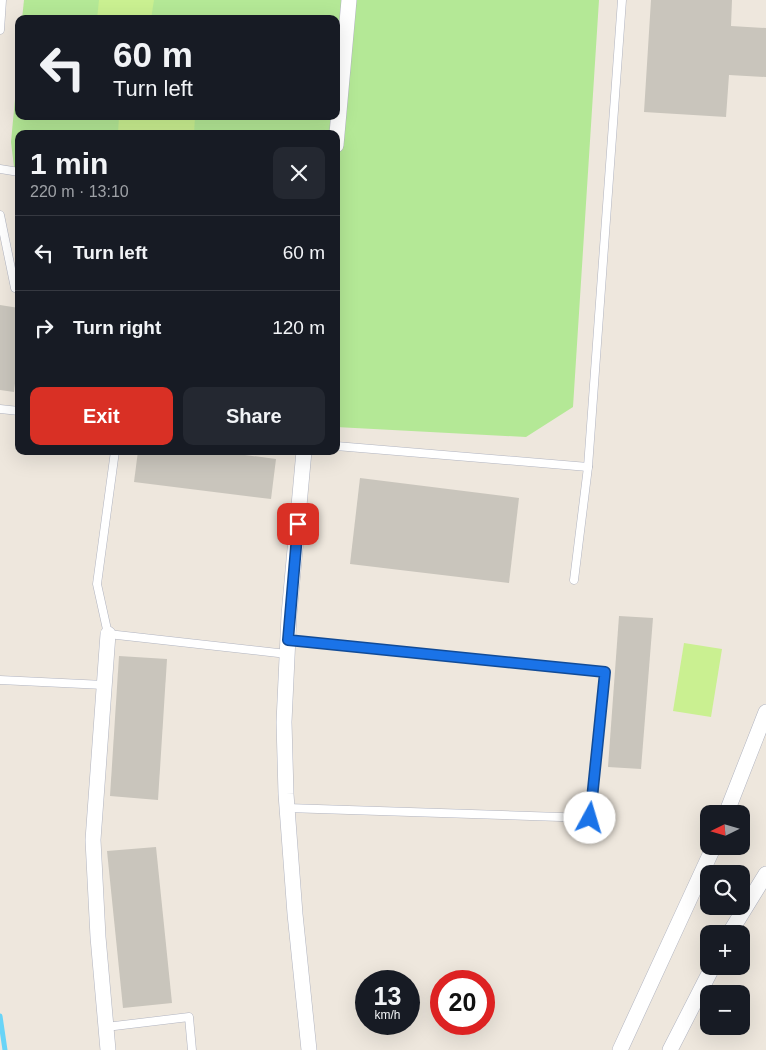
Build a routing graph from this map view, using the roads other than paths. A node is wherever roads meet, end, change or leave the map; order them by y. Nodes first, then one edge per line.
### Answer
1 (2, 0) edge
2 (349, 0) edge
3 (622, 0) edge
4 (0, 30) edge
5 (340, 100) edge
6 (0, 169) edge
7 (15, 171) edge
8 (0, 215) edge
9 (15, 288) edge
10 (0, 409) edge
11 (15, 411) edge
12 (340, 446) edge
13 (114, 455) edge
14 (304, 455) edge
15 (588, 467) junction
16 (574, 580) dead end
17 (108, 634) junction
18 (288, 647) junction
19 (0, 680) edge
20 (104, 685) junction
21 (766, 712) edge
22 (730, 805) edge
23 (287, 808) junction
24 (710, 855) edge
25 (766, 874) edge
26 (735, 925) edge
27 (708, 975) edge
28 (106, 1027) junction
29 (108, 1050) edge
30 (192, 1050) edge
31 (309, 1050) edge
32 (620, 1050) edge
33 (670, 1050) edge

1 - 4 lane
2 - 5 street
3 - 15 lane
6 - 7 lane
8 - 9 lane
10 - 11 lane
12 - 15 lane
13 - 17 lane
14 - 18 street
15 - 16 lane
17 - 18 lane
17 - 20 street
18 - 23 street
18 - 23 lane
19 - 20 lane
20 - 28 street
21 - 22 street
23 - 31 street
24 - 32 street
25 - 26 street
27 - 33 street
28 - 29 street
28 - 30 lane

